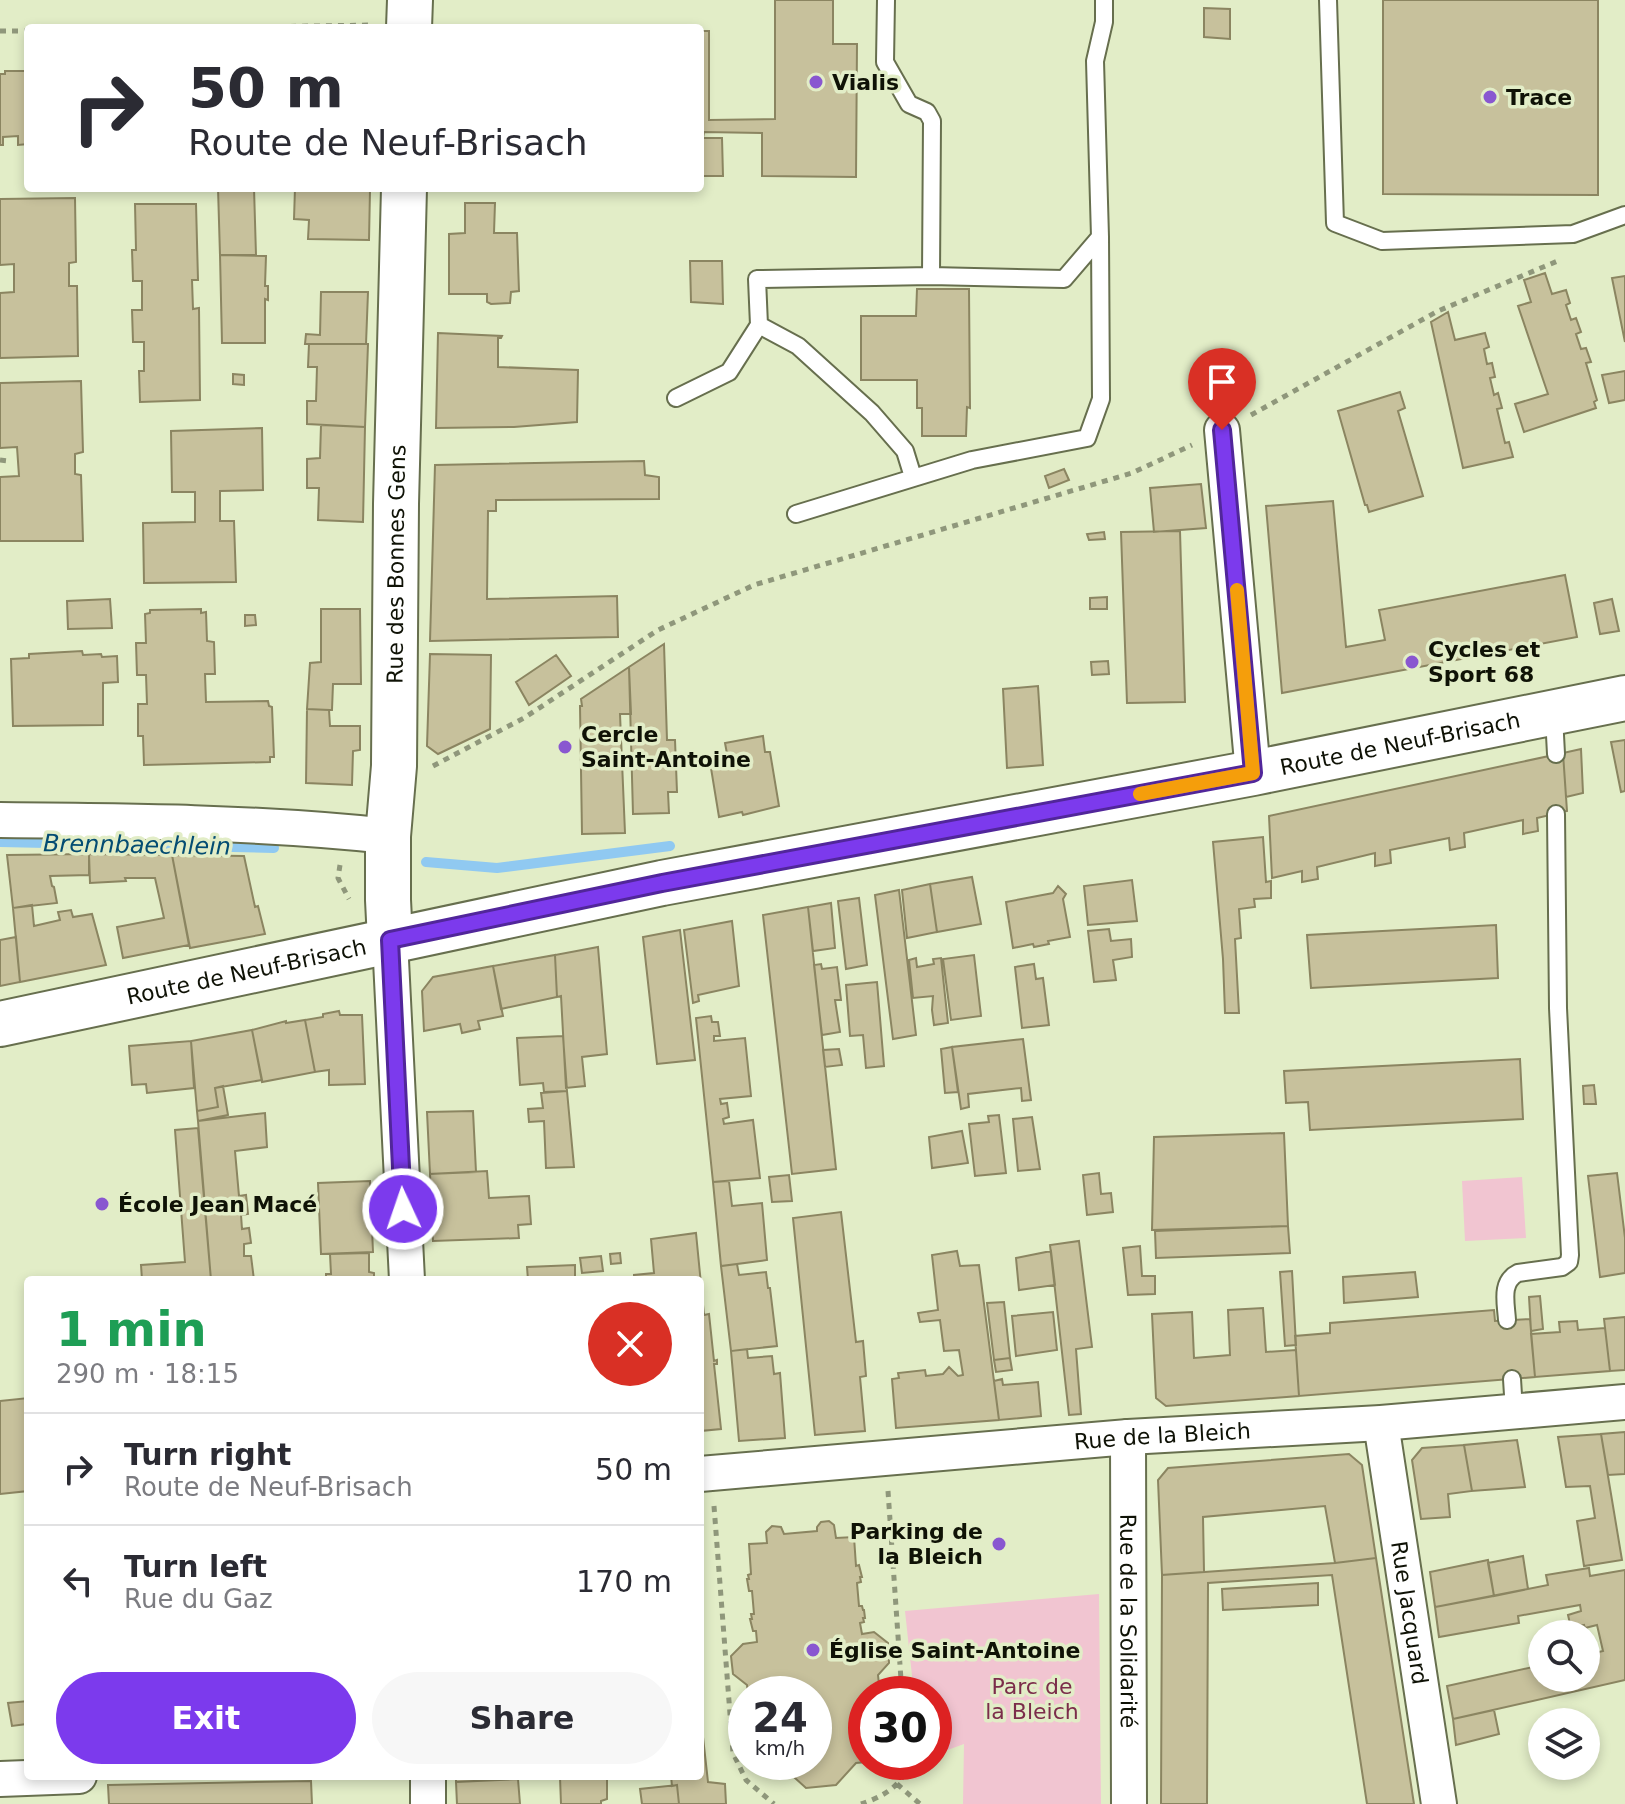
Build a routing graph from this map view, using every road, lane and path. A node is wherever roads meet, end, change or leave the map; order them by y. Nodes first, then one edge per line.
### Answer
1 (886, 0) edge
2 (1104, 0) edge
3 (1328, 0) edge
4 (409, 17) edge
5 (272, 24) edge
6 (0, 31) edge
7 (24, 31) edge
8 (404, 192) edge
9 (1625, 215) edge
10 (1100, 237) junction
11 (1570, 256) dead end
12 (931, 276) junction
13 (759, 325) junction
14 (676, 398) dead end
15 (1222, 430) junction
16 (0, 460) edge
17 (9, 461) dead end
18 (913, 477) junction
19 (796, 514) dead end
20 (1625, 698) edge
21 (394, 766) junction
22 (1253, 773) junction
23 (1556, 814) dead end
24 (0, 820) edge
25 (388, 836) junction
26 (390, 940) junction
27 (0, 1024) edge
28 (407, 1276) edge
29 (1507, 1320) dead end
30 (1625, 1402) edge
31 (1381, 1423) junction
32 (1128, 1437) junction
33 (886, 1458) junction
34 (706, 1473) edge
35 (901, 1676) edge
36 (24, 1778) edge
37 (0, 1779) edge
38 (428, 1780) edge
39 (899, 1780) edge
40 (897, 1784) junction
41 (428, 1804) edge
42 (774, 1804) edge
43 (861, 1804) edge
44 (920, 1804) edge
45 (1129, 1804) edge
46 (1439, 1804) edge

1 - 12 lane
2 - 10 lane
3 - 9 lane
4 - 5 path
6 - 7 path
8 - 21 main road, Rue des Bonnes Gens
10 - 12 lane
10 - 18 lane
11 - 15 path
12 - 13 lane
13 - 14 lane
13 - 18 lane
15 - 21 path
15 - 22 street
16 - 17 path
18 - 19 lane
20 - 22 main road, Route de Neuf-Brisach
21 - 25 main road, Rue des Bonnes Gens
22 - 26 main road, Route de Neuf-Brisach
23 - 29 lane
24 - 25 street
25 - 26 main road, Rue des Bonnes Gens
26 - 27 main road, Route de Neuf-Brisach
26 - 28 street
30 - 31 street, Rue de la Bleich
31 - 32 street, Rue de la Bleich
31 - 46 street, Rue Jacquard
32 - 33 street, Rue de la Bleich
32 - 45 street, Rue de la Solidarité
33 - 34 street, Rue de la Bleich
33 - 35 path
34 - 42 path
36 - 37 street
38 - 41 street
39 - 40 path
40 - 43 path
40 - 44 path

